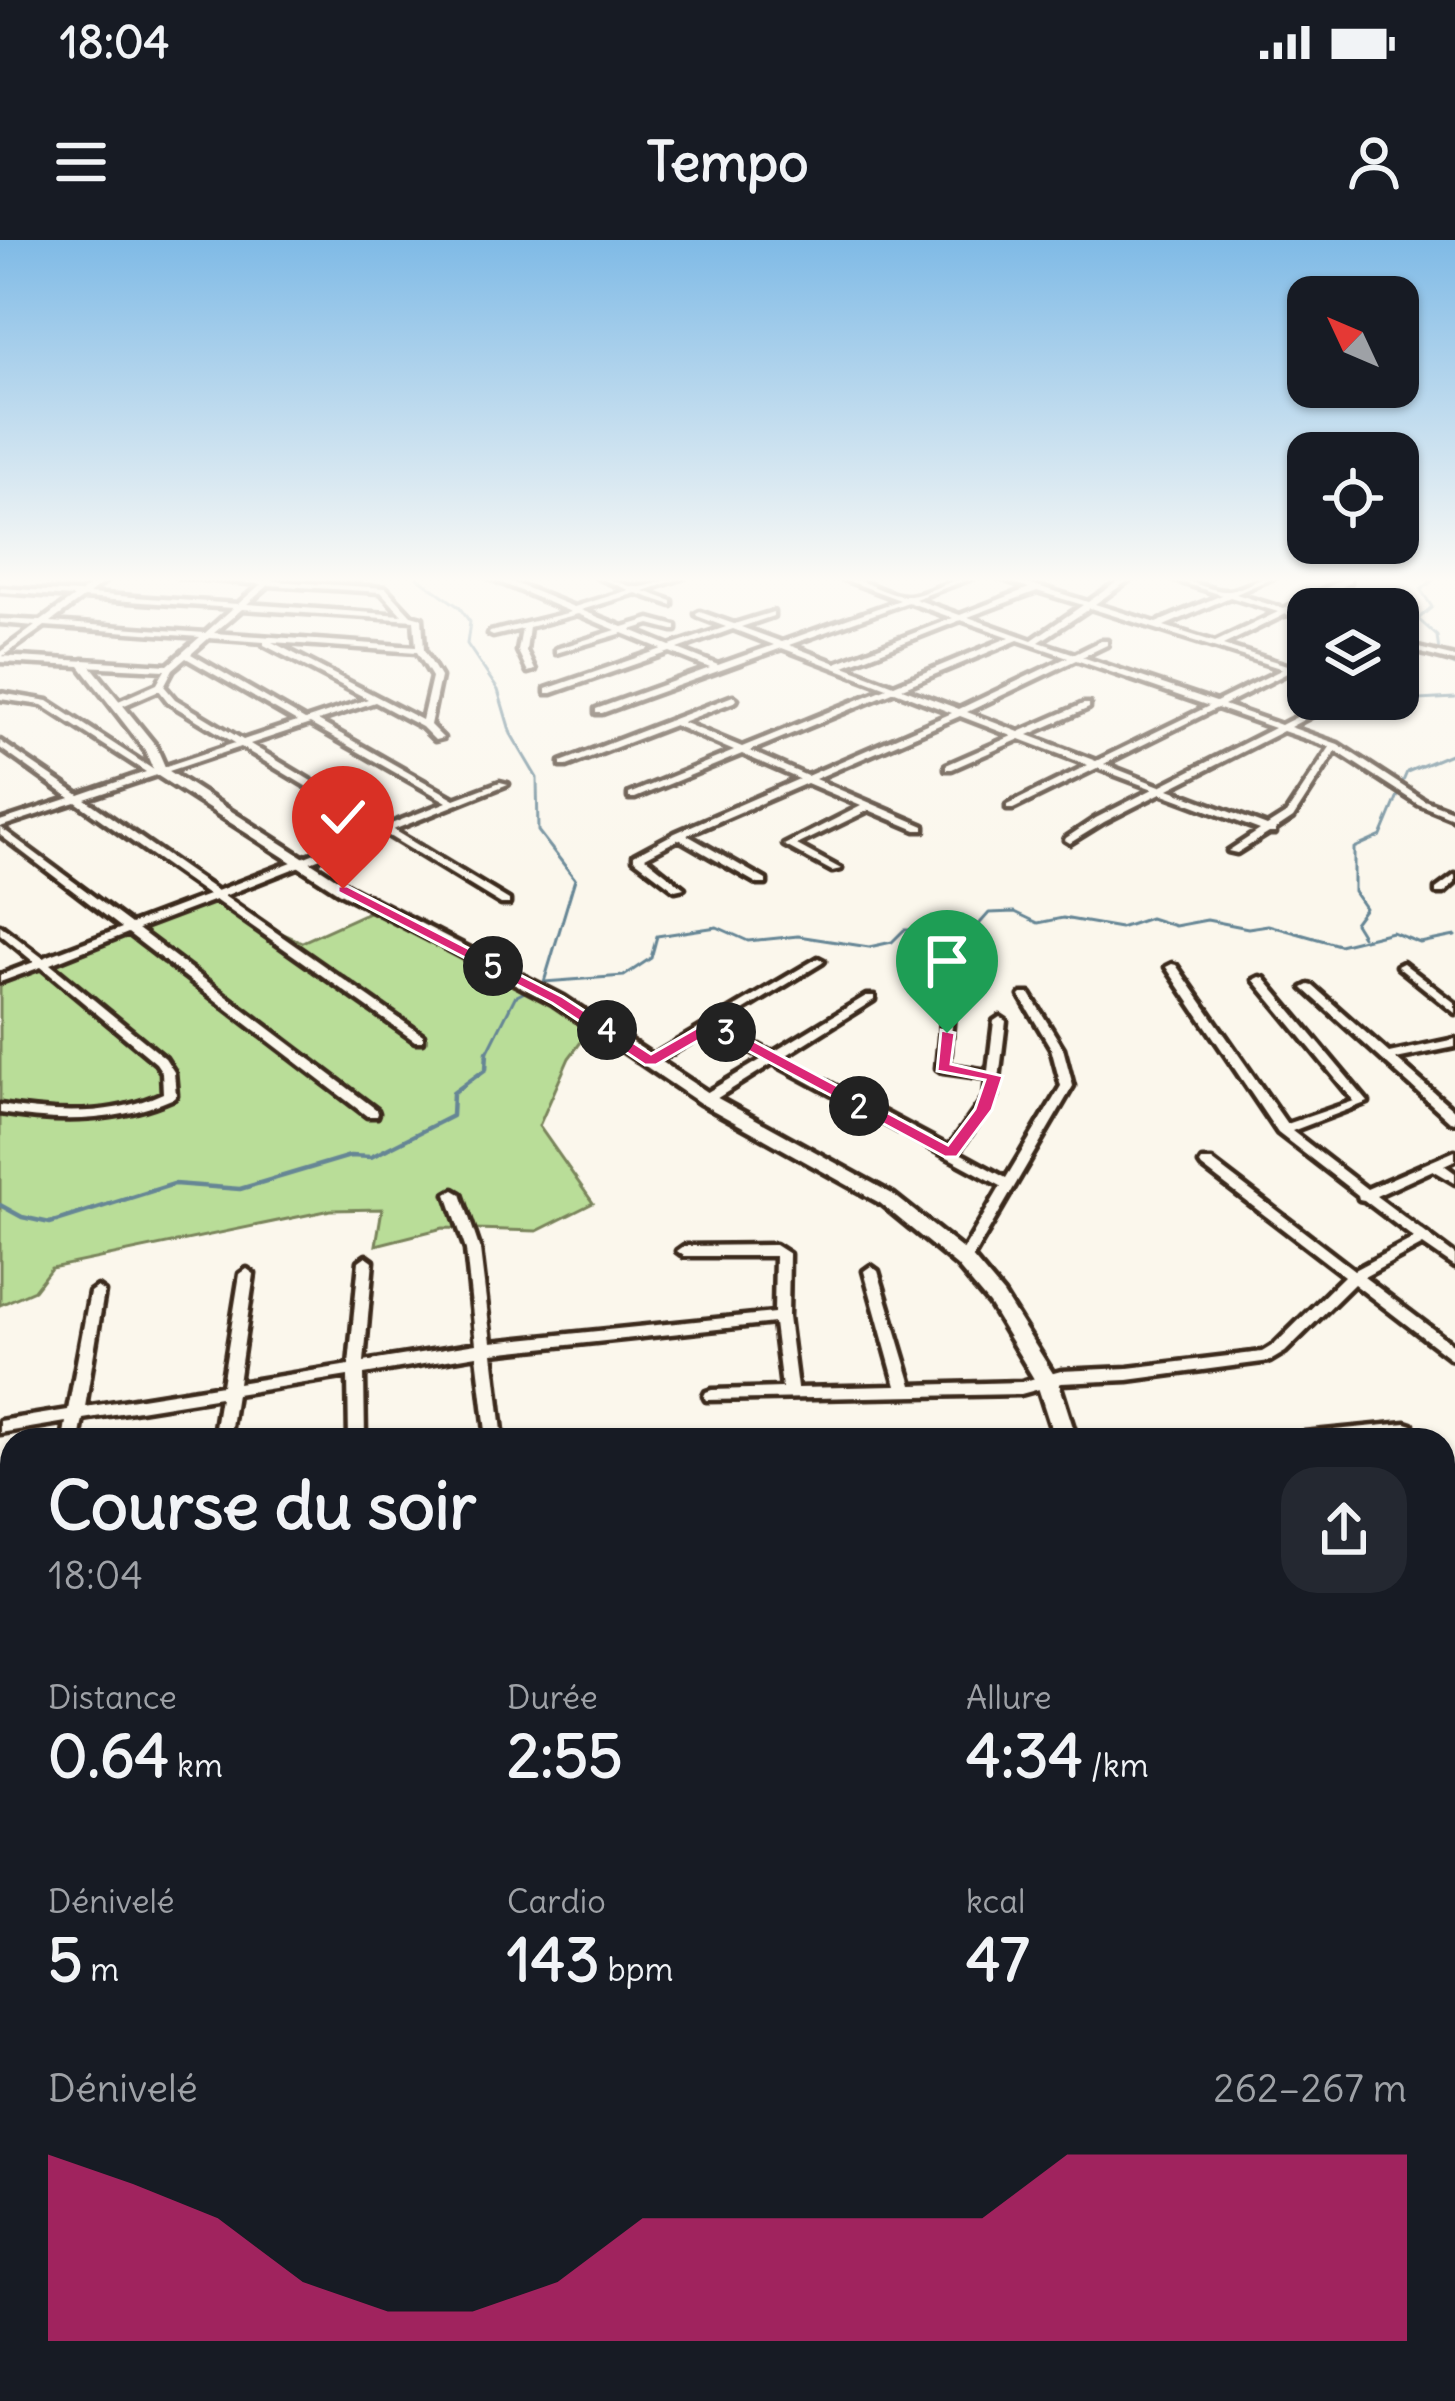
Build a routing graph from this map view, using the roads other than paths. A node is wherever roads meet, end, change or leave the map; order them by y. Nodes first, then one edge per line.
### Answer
1 (95, 678) edge
2 (165, 678) edge
3 (228, 678) edge
4 (335, 678) edge
5 (436, 678) edge
6 (589, 678) edge
7 (695, 678) edge
8 (866, 678) edge
9 (913, 678) edge
10 (1036, 678) edge
11 (1138, 678) edge
12 (1276, 678) edge
13 (160, 686) junction
14 (890, 687) junction
15 (549, 691) dead end
16 (0, 696) edge
17 (376, 699) junction
18 (733, 699) dead end
19 (117, 705) junction
20 (1086, 706) dead end
21 (1221, 706) junction
22 (599, 711) dead end
23 (959, 713) junction
24 (1301, 720) edge
25 (308, 722) junction
26 (676, 722) junction
27 (425, 725) junction
28 (1287, 728) junction
29 (1019, 736) junction
30 (437, 738) dead end
31 (0, 744) edge
32 (241, 744) junction
33 (1335, 746) junction
34 (741, 750) junction
35 (564, 764) dead end
36 (1098, 766) junction
37 (949, 767) dead end
38 (157, 772) junction
39 (808, 779) junction
40 (503, 784) dead end
41 (1163, 790) junction
42 (632, 796) dead end
43 (75, 799) junction
44 (455, 803) junction
45 (869, 806) junction
46 (1010, 807) dead end
47 (1455, 816) edge
48 (0, 827) edge
49 (920, 828) dead end
50 (385, 830) junction
51 (1271, 831) junction
52 (679, 835) junction
53 (1070, 840) dead end
54 (1233, 851) dead end
55 (301, 862) junction
56 (836, 869) dead end
57 (1455, 878) edge
58 (761, 881) dead end
59 (679, 888) dead end
60 (1440, 891) dead end
61 (217, 895) junction
62 (506, 902) dead end
63 (0, 928) edge
64 (130, 928) junction
65 (818, 961) dead end
66 (41, 963) junction
67 (1403, 966) dead end
68 (1172, 967) dead end
69 (0, 979) edge
70 (1260, 980) dead end
71 (951, 986) dead end
72 (1309, 988) dead end
73 (1026, 996) dead end
74 (871, 998) dead end
75 (1449, 999) edge
76 (1455, 1009) edge
77 (1000, 1021) dead end
78 (712, 1025) junction
79 (419, 1038) dead end
80 (1455, 1043) edge
81 (1385, 1057) junction
82 (773, 1058) junction
83 (650, 1061) junction
84 (995, 1076) junction
85 (706, 1100) junction
86 (0, 1109) edge
87 (372, 1112) dead end
88 (1455, 1118) edge
89 (1283, 1130) junction
90 (951, 1153) junction
91 (1455, 1155) edge
92 (1207, 1164) dead end
93 (1435, 1165) junction
94 (1455, 1179) edge
95 (1008, 1184) junction
96 (454, 1194) dead end
97 (1364, 1196) junction
98 (1423, 1239) junction
99 (684, 1251) dead end
100 (366, 1261) dead end
101 (964, 1261) junction
102 (1455, 1262) edge
103 (871, 1271) dead end
104 (247, 1274) dead end
105 (1352, 1277) junction
106 (97, 1292) dead end
107 (781, 1317) junction
108 (488, 1348) junction
109 (1455, 1354) edge
110 (356, 1368) junction
111 (1048, 1383) junction
112 (905, 1388) junction
113 (226, 1391) junction
114 (790, 1392) junction
115 (712, 1396) dead end
116 (76, 1415) junction
117 (0, 1426) edge
118 (73, 1428) edge
119 (222, 1428) edge
120 (357, 1428) edge
121 (494, 1428) edge
122 (1062, 1428) edge

1 - 19 street
2 - 13 street
3 - 25 street
4 - 17 street
5 - 27 street
6 - 15 street
7 - 22 street
8 - 14 street
9 - 14 street
10 - 23 street
11 - 21 street
12 - 21 street
13 - 19 street
13 - 32 street
14 - 23 street
14 - 34 street
16 - 38 street
17 - 25 street
17 - 27 street
18 - 26 street
19 - 38 street
20 - 29 street
21 - 28 street
21 - 36 street
23 - 29 street
23 - 39 street
24 - 28 street
25 - 32 street
25 - 44 street
26 - 34 street
26 - 35 street
27 - 30 street
28 - 33 street
28 - 41 street
29 - 36 street
29 - 37 street
31 - 43 street
32 - 38 street
32 - 50 street
33 - 47 street
33 - 51 street
34 - 39 street
34 - 42 street
36 - 41 street
36 - 46 street
38 - 43 street
38 - 55 street
39 - 45 street
39 - 52 street
40 - 44 street
41 - 51 street
41 - 53 street
43 - 48 street
43 - 61 street
44 - 50 street
45 - 49 street
45 - 56 street
48 - 64 street
50 - 55 street
50 - 62 street
51 - 54 street
52 - 58 street
52 - 59 street
55 - 61 street
55 - 83 street
57 - 60 street
61 - 64 street
61 - 79 street
63 - 66 street
64 - 66 street
64 - 87 street
65 - 78 street
66 - 69 street
66 - 86 street
67 - 75 street
68 - 89 street
70 - 89 street
71 - 84 street
72 - 81 street
73 - 95 street
74 - 82 street
75 - 76 street
77 - 84 street
78 - 82 street
78 - 83 street
80 - 81 street
81 - 88 street
82 - 85 street
82 - 90 street
83 - 85 street
84 - 90 street
85 - 101 street
89 - 97 street
90 - 95 street
91 - 93 street
92 - 105 street
93 - 94 street
93 - 97 street
95 - 101 street
96 - 108 street
97 - 98 street
98 - 102 street
98 - 105 street
99 - 107 street
100 - 110 street
101 - 111 street
103 - 112 street
104 - 113 street
105 - 109 street
105 - 111 street
106 - 116 street
107 - 108 street
107 - 114 street
108 - 110 street
108 - 121 street
110 - 113 street
110 - 120 street
111 - 112 street
111 - 122 street
112 - 114 street
113 - 116 street
113 - 119 street
114 - 115 street
116 - 117 street
116 - 118 street

